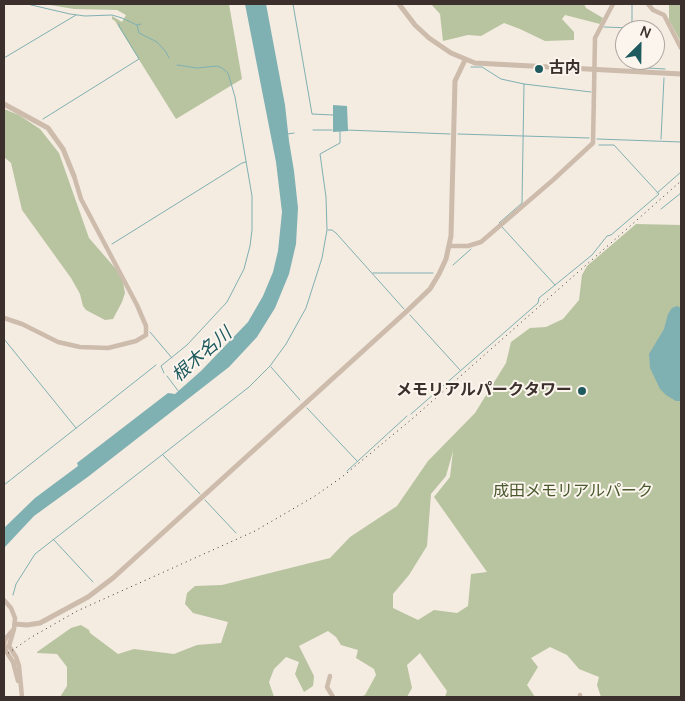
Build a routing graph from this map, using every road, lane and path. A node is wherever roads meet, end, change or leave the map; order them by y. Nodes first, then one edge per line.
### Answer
1 (399, 4) edge
2 (613, 4) edge
3 (648, 4) edge
4 (681, 48) edge
5 (465, 60) junction
6 (595, 70) junction
7 (681, 74) edge
8 (4, 104) edge
9 (74, 176) joint
10 (450, 246) junction
11 (4, 318) edge
12 (4, 600) edge
13 (15, 626) junction
14 (330, 676) dead end
15 (22, 697) edge
16 (333, 697) edge

1 - 5 street
2 - 6 street
3 - 4 street
5 - 6 street
5 - 10 street
6 - 7 street
6 - 10 street
8 - 9 street
9 - 11 street
10 - 13 street
12 - 13 street
13 - 15 street
14 - 16 street

